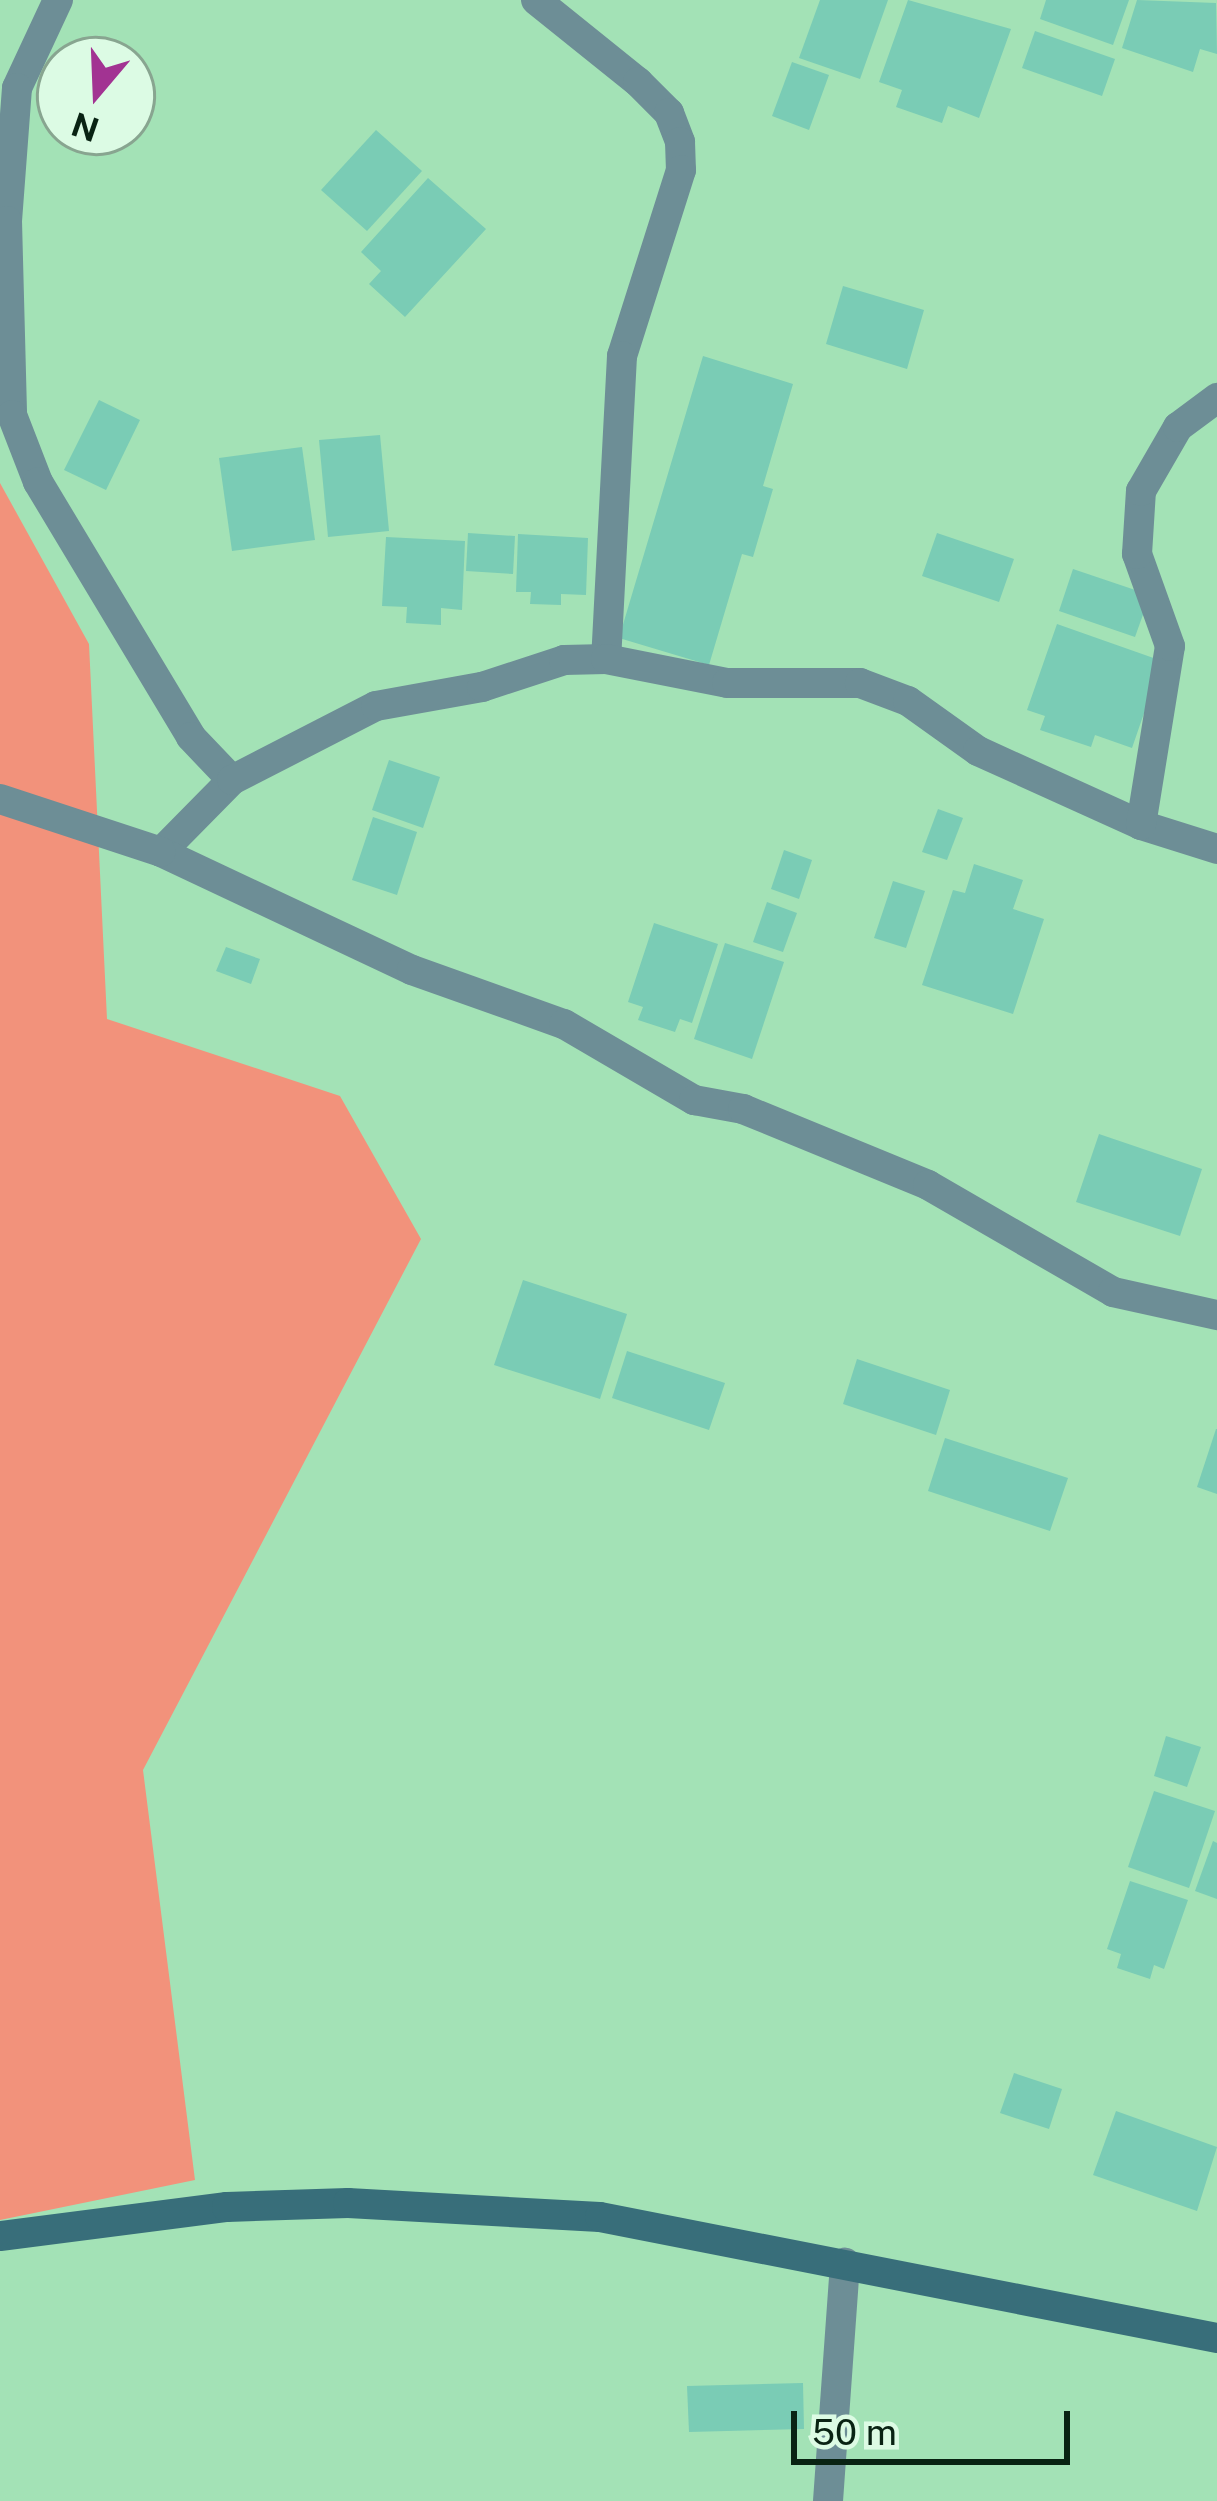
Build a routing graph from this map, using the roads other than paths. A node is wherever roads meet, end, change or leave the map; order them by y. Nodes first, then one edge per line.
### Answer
1 (58, 0) edge
2 (536, 0) edge
3 (1217, 398) edge
4 (606, 659) junction
5 (232, 780) junction
6 (0, 799) edge
7 (1141, 825) junction
8 (1217, 849) edge
9 (161, 852) junction
10 (1217, 1315) edge
11 (0, 2236) edge
12 (844, 2263) junction
13 (1217, 2338) edge
14 (828, 2501) edge

1 - 5 street
2 - 4 street
3 - 7 street
4 - 5 street
4 - 7 street
5 - 9 street
6 - 9 street
7 - 8 street
9 - 10 street
11 - 12 main road
12 - 13 main road
12 - 14 street

